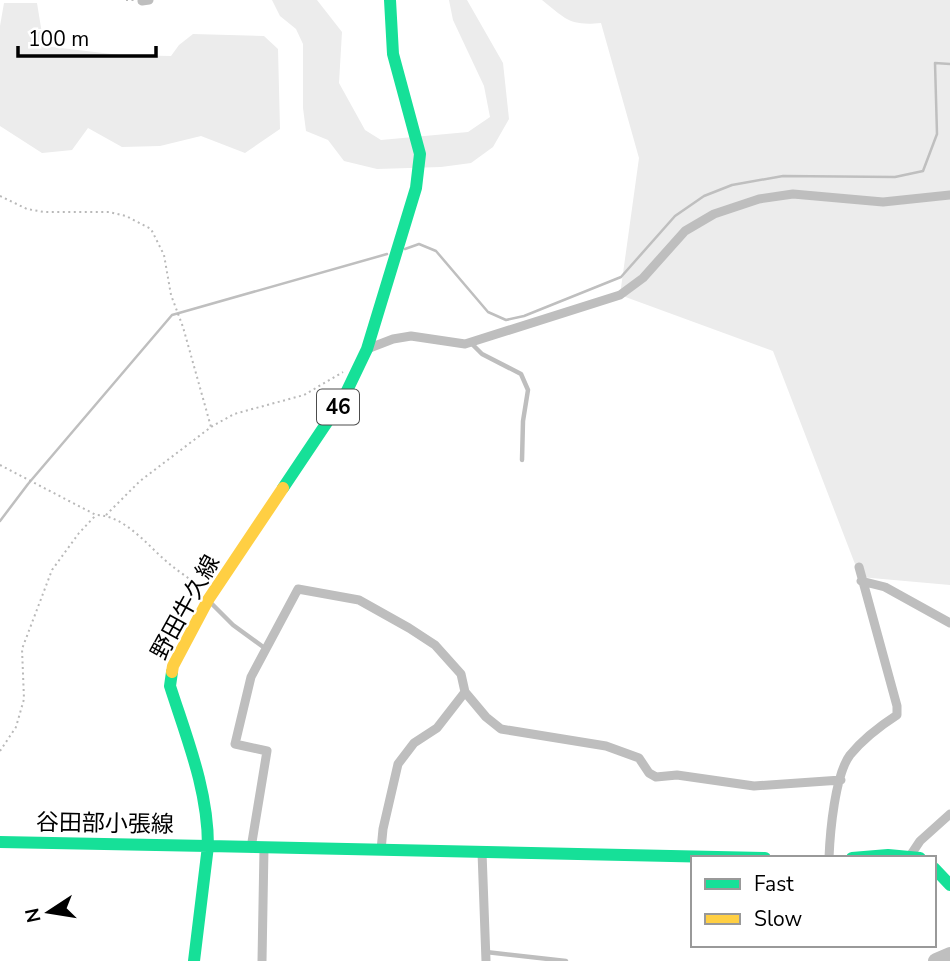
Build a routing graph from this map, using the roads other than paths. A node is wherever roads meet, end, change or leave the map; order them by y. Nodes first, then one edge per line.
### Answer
1 (149, 0) edge
2 (390, 0) edge
3 (142, 1) edge
4 (950, 195) edge
5 (470, 342) junction
6 (367, 349) junction
7 (522, 460) dead end
8 (859, 567) dead end
9 (861, 581) junction
10 (210, 597) junction
11 (950, 623) edge
12 (266, 649) junction
13 (465, 692) junction
14 (841, 780) junction
15 (950, 814) edge
16 (0, 842) edge
17 (208, 846) junction
18 (258, 848) junction
19 (381, 850) junction
20 (482, 852) junction
21 (691, 856) edge
22 (829, 856) edge
23 (915, 856) edge
24 (936, 870) edge
25 (950, 885) edge
26 (486, 956) edge
27 (194, 961) edge
28 (262, 961) edge
29 (566, 961) edge

1 - 3 street
2 - 6 main road, 野田牛久線 / 46
4 - 5 street
5 - 6 street
5 - 7 lane
6 - 10 main road, 野田牛久線 / 46
8 - 9 street
9 - 11 street
9 - 14 street
10 - 12 lane
10 - 17 main road, 野田牛久線 / 46
12 - 13 street
12 - 18 street
13 - 14 street
13 - 19 street
14 - 22 street
15 - 23 street
16 - 17 main road, 谷田部小張線
17 - 18 main road
17 - 27 main road, 野田牛久線
18 - 19 main road
18 - 28 street
19 - 20 main road
20 - 21 main road
20 - 26 street
24 - 25 main road
26 - 29 lane

